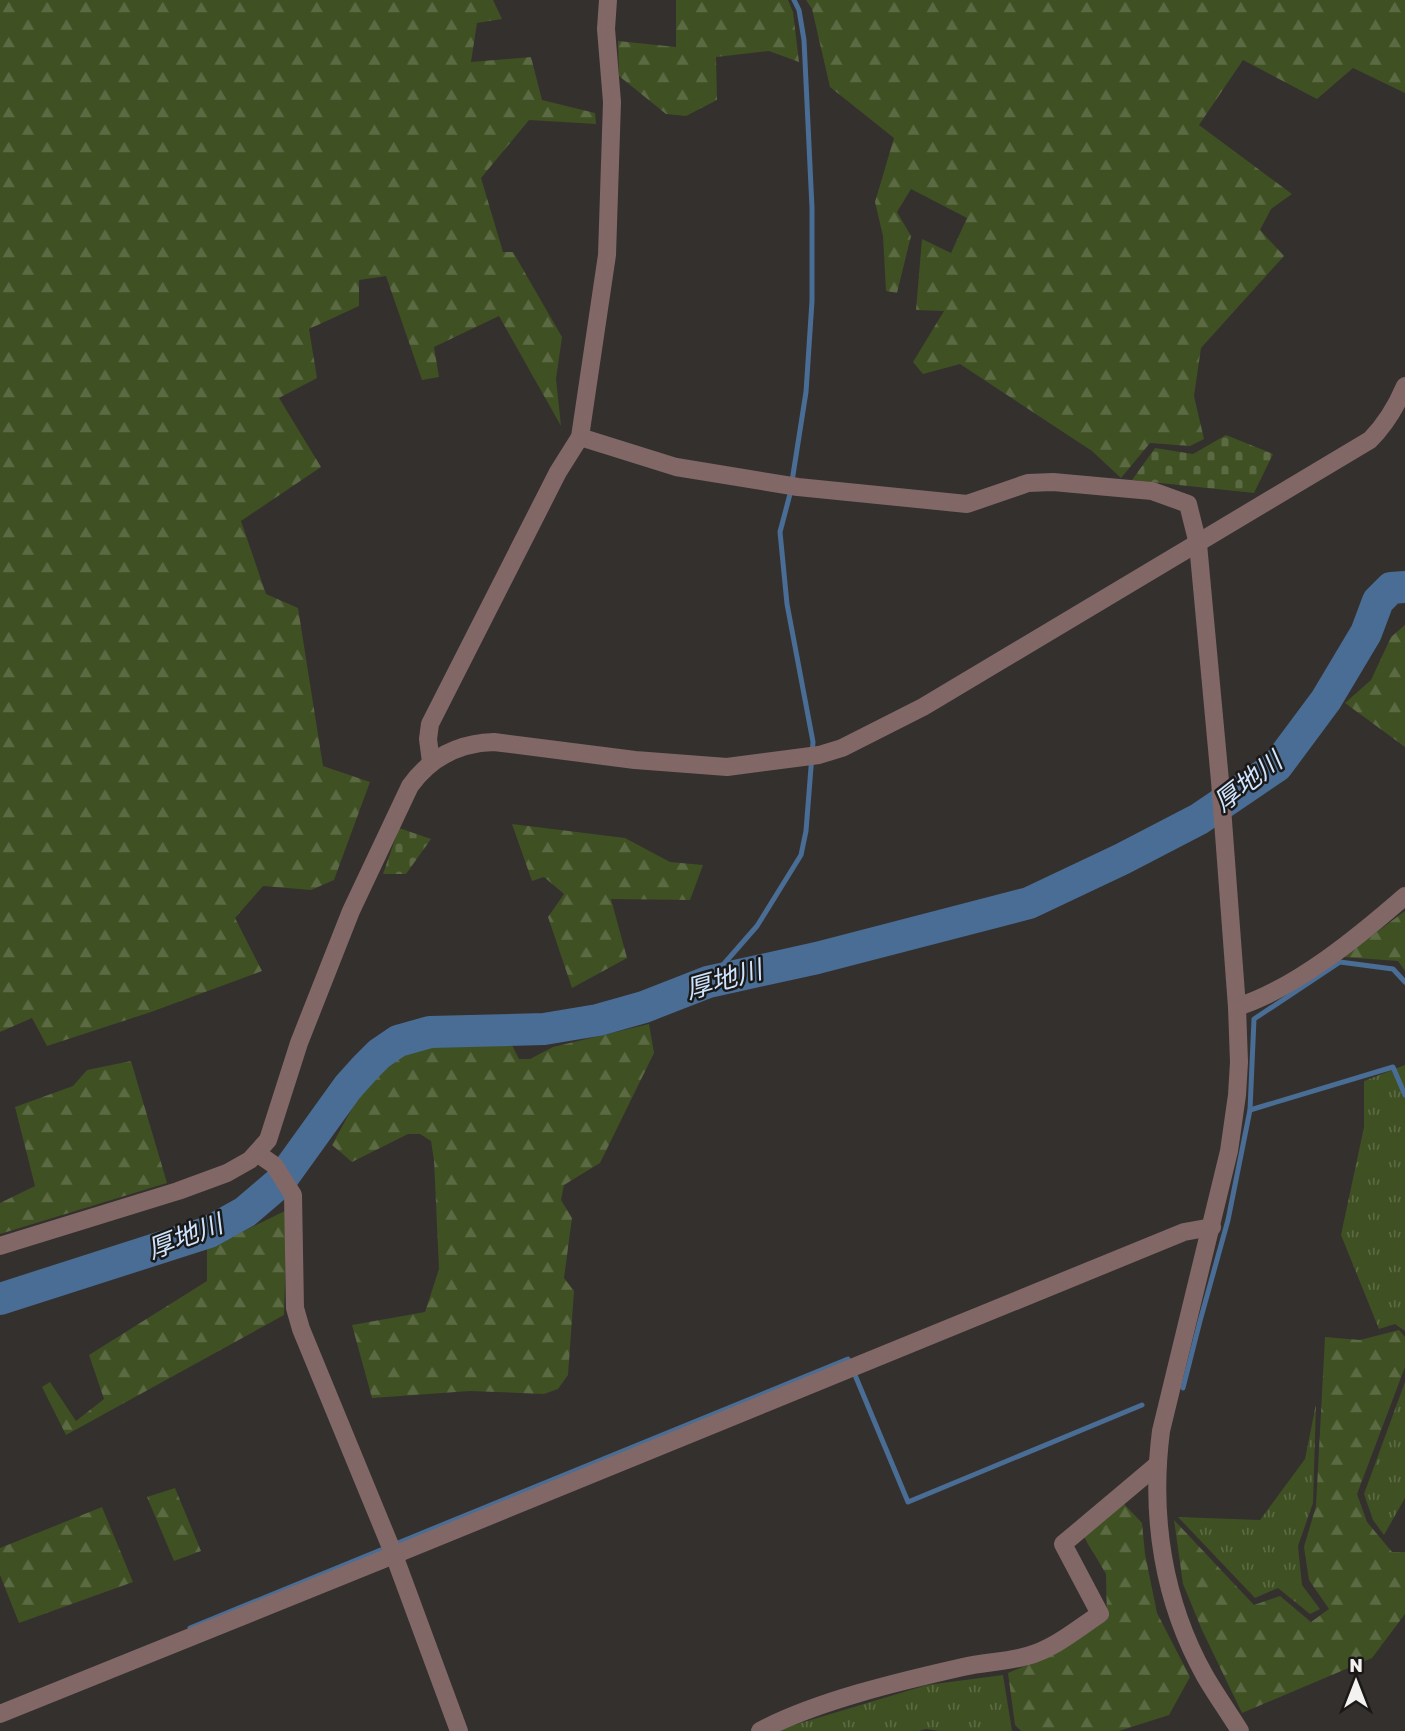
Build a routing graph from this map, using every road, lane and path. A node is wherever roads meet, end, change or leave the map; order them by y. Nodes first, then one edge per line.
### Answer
1 (608, 0) edge
2 (1405, 386) edge
3 (580, 437) junction
4 (1198, 544) junction
5 (431, 762) junction
6 (1405, 896) edge
7 (1237, 1007) junction
8 (257, 1153) junction
9 (1212, 1227) junction
10 (0, 1246) edge
11 (1157, 1465) junction
12 (392, 1550) junction
13 (0, 1714) edge
14 (459, 1731) edge
15 (760, 1731) edge
16 (1240, 1731) edge

1 - 3 street
2 - 4 street
3 - 4 street
3 - 5 street
4 - 5 street
4 - 7 street
5 - 8 street
6 - 7 street
7 - 9 street
8 - 10 street
8 - 12 street
9 - 11 street
9 - 12 street
11 - 15 street
11 - 16 street
12 - 13 street
12 - 14 street

